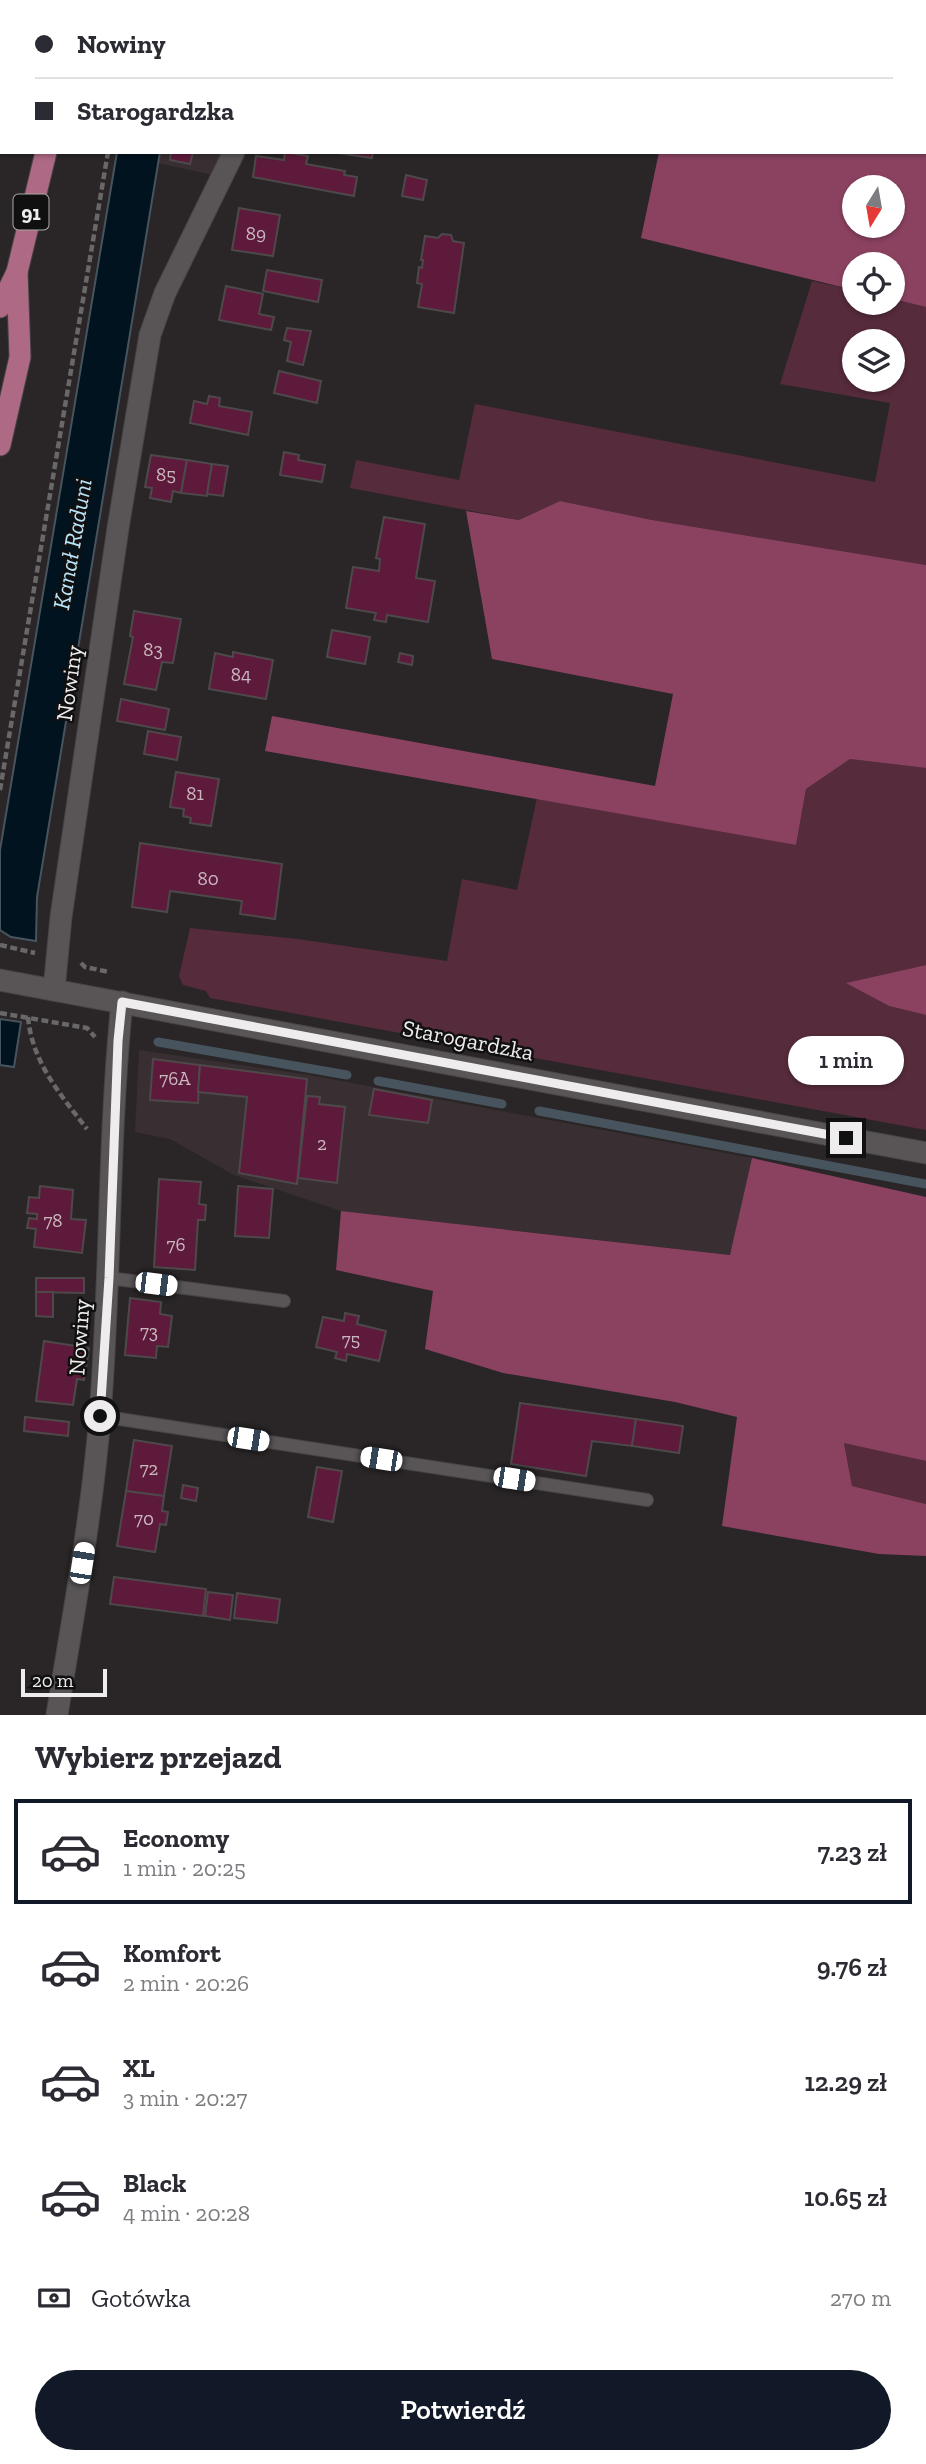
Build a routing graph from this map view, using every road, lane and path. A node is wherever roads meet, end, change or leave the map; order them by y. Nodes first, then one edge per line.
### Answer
1 (46, 154) edge
2 (108, 154) edge
3 (233, 154) edge
4 (17, 272) junction
5 (0, 307) edge
6 (0, 445) edge
7 (0, 790) edge
8 (1, 945) edge
9 (0, 953) edge
10 (43, 953) dead end
11 (0, 980) edge
12 (54, 990) junction
13 (122, 1002) junction
14 (0, 1013) edge
15 (28, 1017) junction
16 (96, 1037) dead end
17 (91, 1134) dead end
18 (926, 1153) edge
19 (109, 1278) junction
20 (284, 1301) dead end
21 (100, 1416) junction
22 (648, 1500) dead end
23 (57, 1715) edge

1 - 4 main road, 91
2 - 7 path
3 - 12 street, Nowiny
4 - 5 main road, 91
4 - 6 main road, 91
8 - 9 path
8 - 10 path
11 - 12 street, Starogardzka
12 - 13 street, Starogardzka
13 - 18 street, Starogardzka
13 - 19 street, Nowiny
14 - 15 path
15 - 16 path
15 - 17 path
19 - 20 lane
19 - 21 street, Nowiny
21 - 22 lane
21 - 23 street, Nowiny

